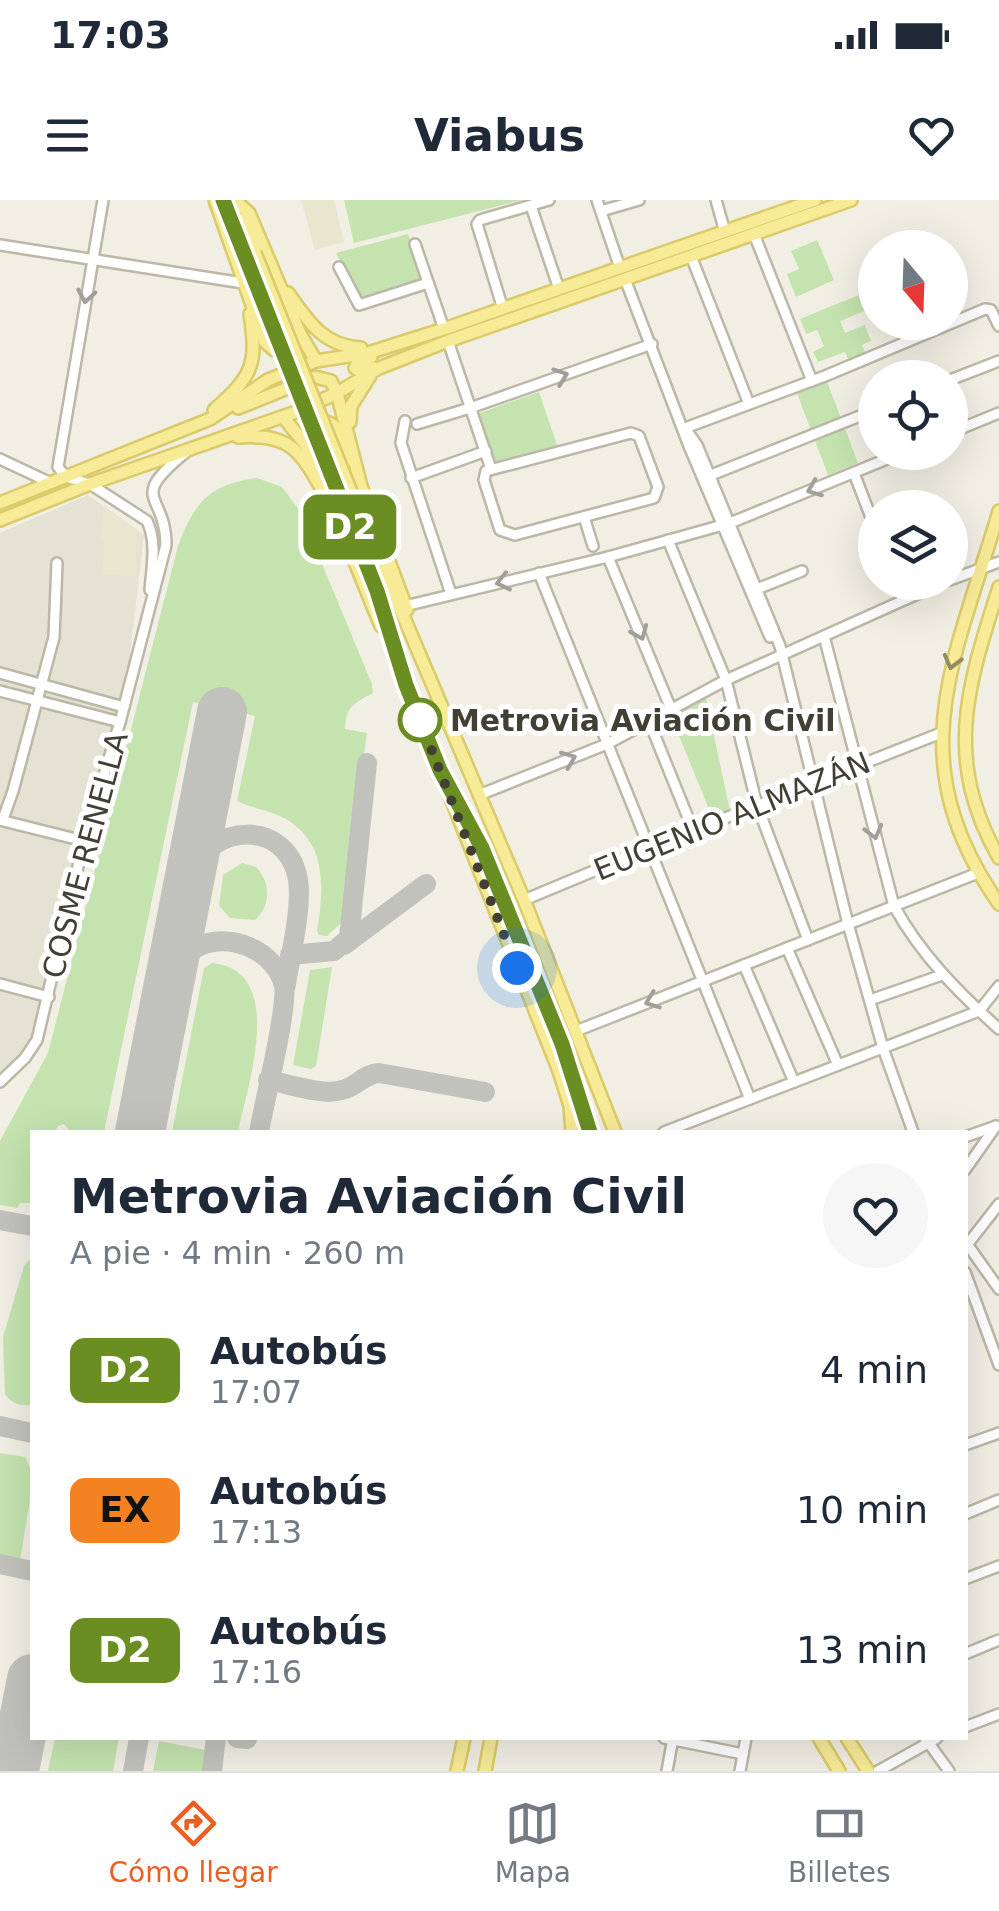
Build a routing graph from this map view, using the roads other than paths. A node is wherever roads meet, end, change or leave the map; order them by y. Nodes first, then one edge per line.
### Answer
1 (103, 200) edge
2 (219, 200) edge
3 (550, 200) edge
4 (639, 200) edge
5 (716, 200) edge
6 (771, 200) edge
7 (816, 200) edge
8 (852, 200) edge
9 (239, 202) edge
10 (599, 205) edge
11 (532, 206) junction
12 (774, 214) junction
13 (725, 232) junction
14 (754, 234) junction
15 (415, 244) dead end
16 (0, 245) edge
17 (249, 255) junction
18 (691, 256) junction
19 (92, 260) junction
20 (340, 267) dead end
21 (274, 273) junction
22 (623, 274) junction
23 (428, 284) junction
24 (245, 287) junction
25 (559, 290) junction
26 (503, 309) junction
27 (999, 326) edge
28 (298, 329) junction
29 (446, 335) junction
30 (405, 342) junction
31 (652, 344) junction
32 (316, 361) junction
33 (999, 361) edge
34 (376, 370) junction
35 (968, 373) edge
36 (812, 380) junction
37 (337, 394) junction
38 (750, 404) junction
39 (470, 408) junction
40 (999, 413) edge
41 (284, 417) junction
42 (858, 417) edge
43 (404, 420) dead end
44 (204, 422) junction
45 (418, 424) dead end
46 (968, 426) edge
47 (685, 428) junction
48 (214, 440) junction
49 (352, 446) junction
50 (307, 447) junction
51 (190, 450) junction
52 (486, 452) junction
53 (0, 459) edge
54 (492, 469) junction
55 (861, 470) edge
56 (854, 473) junction
57 (711, 476) junction
58 (66, 477) junction
59 (410, 478) junction
60 (51, 483) junction
61 (90, 484) junction
62 (362, 486) junction
63 (860, 490) edge
64 (326, 497) junction
65 (0, 503) edge
66 (999, 511) edge
67 (584, 517) junction
68 (0, 520) edge
69 (726, 524) junction
70 (999, 528) edge
71 (668, 540) junction
72 (593, 546) dead end
73 (999, 547) edge
74 (608, 557) junction
75 (999, 562) edge
76 (57, 564) dead end
77 (802, 570) dead end
78 (539, 574) junction
79 (978, 575) junction
80 (968, 577) edge
81 (999, 587) edge
82 (756, 589) junction
83 (450, 594) junction
84 (904, 600) edge
85 (405, 606) junction
86 (148, 616) junction
87 (824, 636) junction
88 (978, 655) junction
89 (781, 656) junction
90 (423, 661) junction
91 (400, 670) junction
92 (0, 673) edge
93 (726, 680) junction
94 (42, 685) junction
95 (0, 691) edge
96 (38, 701) junction
97 (124, 707) junction
98 (672, 709) junction
99 (649, 721) junction
100 (120, 722) junction
101 (941, 734) junction
102 (607, 744) junction
103 (857, 766) junction
104 (440, 770) junction
105 (814, 783) junction
106 (479, 795) junction
107 (758, 805) junction
108 (1, 820) edge
109 (693, 830) junction
110 (84, 841) junction
111 (649, 847) junction
112 (999, 858) edge
113 (978, 873) junction
114 (524, 900) junction
115 (999, 904) edge
116 (894, 906) junction
117 (848, 924) junction
118 (808, 940) junction
119 (788, 948) junction
120 (527, 959) junction
121 (744, 965) junction
122 (942, 975) junction
123 (702, 982) junction
124 (0, 984) edge
125 (999, 986) edge
126 (49, 996) junction
127 (530, 998) junction
128 (870, 1000) junction
129 (979, 1011) junction
130 (999, 1030) edge
131 (576, 1031) junction
132 (883, 1048) junction
133 (838, 1065) junction
134 (0, 1082) edge
135 (794, 1082) junction
136 (750, 1099) junction
137 (998, 1125) edge
138 (573, 1130) edge
139 (589, 1130) edge
140 (611, 1130) edge
141 (669, 1130) edge
142 (912, 1130) edge
143 (968, 1136) edge
144 (968, 1166) edge
145 (999, 1204) edge
146 (968, 1241) edge
147 (968, 1246) edge
148 (968, 1280) edge
149 (998, 1286) edge
150 (999, 1366) edge
151 (999, 1433) edge
152 (968, 1445) edge
153 (999, 1500) edge
154 (968, 1513) edge
155 (999, 1566) edge
156 (968, 1579) edge
157 (999, 1640) edge
158 (968, 1653) edge
159 (999, 1714) edge
160 (968, 1726) edge
161 (464, 1740) edge
162 (491, 1740) edge
163 (673, 1740) edge
164 (682, 1740) edge
165 (746, 1740) edge
166 (821, 1740) edge
167 (849, 1740) edge
168 (928, 1740) edge
169 (931, 1740) edge
170 (743, 1754) junction
171 (457, 1771) edge
172 (485, 1771) edge
173 (667, 1771) edge
174 (740, 1771) edge
175 (839, 1771) edge
176 (868, 1771) edge
177 (878, 1771) edge
178 (949, 1771) edge

1 - 19 street
2 - 17 main road
2 - 24 main road
3 - 11 street
4 - 10 street
5 - 13 street
6 - 12 street
7 - 12 main road
8 - 14 main road
9 - 17 main road
9 - 21 main road
10 - 22 street
11 - 25 street
11 - 26 street
12 - 13 main road
13 - 22 main road
14 - 18 main road
14 - 36 street
15 - 23 street
16 - 19 street
17 - 90 main road, bridge
17 - 91 main road, bridge
18 - 22 main road
18 - 38 street
19 - 24 street
19 -> 58 street
20 - 23 street
21 - 28 main road
21 - 30 main road
22 - 25 main road
22 - 29 main road
22 - 31 street
23 - 29 street
24 - 28 main road
24 - 44 main road
25 - 26 main road
26 - 29 main road
27 - 36 street
28 - 32 main road
29 - 30 main road
29 - 34 main road
29 - 39 street
30 - 32 main road
30 - 34 main road
39 -> 31 street
31 - 47 street
32 - 44 main road
33 - 35 street
34 - 37 main road
34 - 49 main road
36 - 38 street
37 - 41 main road
37 - 44 main road
37 - 49 main road
38 - 47 street
39 - 45 street
39 - 52 street
40 - 46 street
41 - 48 main road
41 - 50 main road
42 - 57 street
43 - 59 street
44 - 58 main road
47 - 57 street
47 - 69 street
48 - 51 main road
48 - 64 main road
49 - 62 main road
50 - 62 main road
50 - 64 main road
51 - 61 main road
51 - 86 street, COSME RENELLA
52 - 54 street
52 - 59 street
53 - 60 street
54 - 67 street
54 - 67 street
55 - 56 street
56 - 63 street
56 -> 69 street
57 - 69 street
58 - 60 main road
58 - 61 street
59 - 83 street
60 - 65 main road
61 - 68 main road
61 - 86 street, COSME RENELLA
62 - 85 main road
64 - 91 main road
66 - 79 main road
67 - 72 street
69 - 71 street
69 - 82 street
69 - 89 street
70 - 73 main road
71 - 74 street
71 - 93 street
74 - 78 street
74 -> 98 street
75 - 79 street
76 - 94 street
77 - 82 street
78 -> 83 street
78 - 102 street
79 - 80 street
79 - 88 main road
79 -> 101 main road
81 - 88 main road
82 - 89 street
83 - 85 street
84 - 87 street
85 - 90 main road
86 - 97 street, COSME RENELLA
87 - 89 street
87 - 103 street
88 - 112 main road
89 - 93 street
89 - 105 street
90 - 106 main road
91 - 104 main road
92 - 94 street
93 - 98 street
93 - 107 street
94 - 96 street
94 - 97 street
95 - 96 street
96 - 100 street
96 - 108 street
97 - 100 street, COSME RENELLA
98 - 99 street
99 - 102 street
99 - 109 street
100 - 110 street, COSME RENELLA
101 - 103 street, EUGENIO ALMAZÁN
101 - 113 main road
106 -> 102 street
102 - 111 street
103 - 105 street, EUGENIO ALMAZÁN
103 -> 116 street
104 - 120 main road
104 - 127 main road
105 - 107 street, EUGENIO ALMAZÁN
105 - 117 street
106 - 114 main road
107 - 109 street, EUGENIO ALMAZÁN
107 - 118 street
108 - 110 street
109 - 111 street, EUGENIO ALMAZÁN
110 - 126 street, COSME RENELLA
111 - 114 street, EUGENIO ALMAZÁN
111 - 123 street
113 - 115 main road
113 - 116 street
114 - 131 main road
116 - 117 street
116 - 122 street
117 - 118 street
117 - 128 street
118 - 119 street
119 - 121 street
119 - 133 street
120 - 127 main road
120 - 139 main road
121 - 123 street
121 - 135 street
122 - 128 street
122 - 129 street
123 -> 131 street
123 - 136 street
124 - 126 street
125 - 129 street
126 - 134 street, COSME RENELLA
127 - 138 main road
128 - 132 street
129 - 130 street
129 - 132 street
131 - 140 main road
132 - 133 street
132 - 142 street
133 - 135 street
135 - 136 street
136 - 141 street
137 - 143 street
137 - 144 street
145 - 146 street
147 - 149 street
148 - 150 street
151 - 152 street
153 - 154 street
155 - 156 street
157 - 158 street
159 - 160 street
161 - 171 main road
162 - 172 main road
163 - 173 street
164 - 170 street
165 - 170 street
166 - 175 main road
167 - 176 main road
168 - 177 street
169 - 178 street
170 - 174 street

